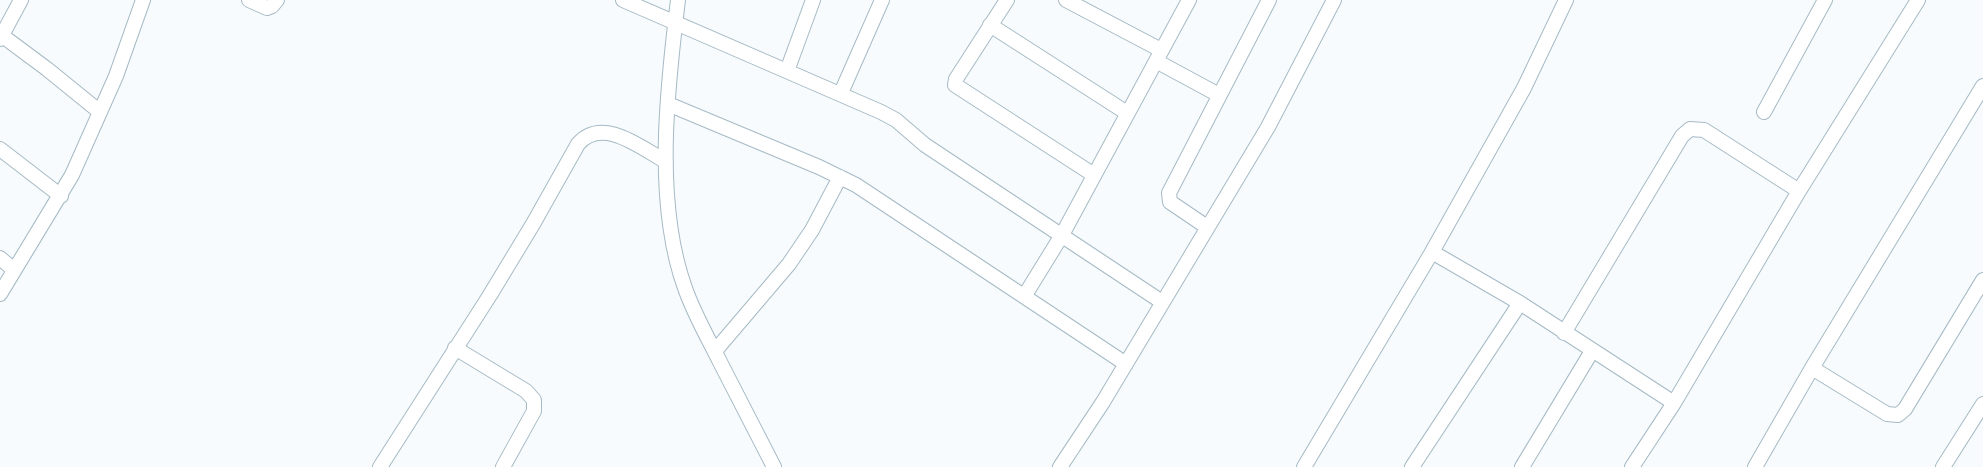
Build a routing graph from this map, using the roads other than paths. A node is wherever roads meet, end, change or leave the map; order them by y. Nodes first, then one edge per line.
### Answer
1 (21, 0) edge
2 (143, 0) edge
3 (249, 0) edge
4 (277, 0) edge
5 (623, 0) edge
6 (678, 0) edge
7 (813, 0) edge
8 (882, 0) edge
9 (1006, 0) edge
10 (1066, 0) edge
11 (1189, 0) edge
12 (1269, 0) edge
13 (1334, 0) edge
14 (1566, 0) edge
15 (1825, 0) edge
16 (1918, 0) edge
17 (675, 23) junction
18 (990, 25) junction
19 (1, 36) edge
20 (1159, 56) junction
21 (787, 71) junction
22 (1983, 86) edge
23 (841, 93) junction
24 (1219, 95) junction
25 (668, 104) junction
26 (100, 112) junction
27 (1764, 112) dead end
28 (1127, 113) junction
29 (0, 149) edge
30 (665, 161) junction
31 (1094, 175) junction
32 (840, 177) junction
33 (1799, 191) junction
34 (61, 196) junction
35 (1207, 227) junction
36 (1062, 235) junction
37 (1432, 252) junction
38 (0, 258) edge
39 (15, 270) junction
40 (1983, 280) edge
41 (0, 294) edge
42 (1024, 295) junction
43 (1162, 302) junction
44 (1520, 303) junction
45 (1564, 333) junction
46 (455, 348) junction
47 (715, 351) junction
48 (1592, 351) junction
49 (1126, 364) junction
50 (1812, 368) junction
51 (1674, 403) junction
52 (1983, 404) edge
53 (380, 467) edge
54 (503, 467) edge
55 (774, 467) edge
56 (1060, 467) edge
57 (1304, 467) edge
58 (1412, 467) edge
59 (1522, 467) edge
60 (1632, 467) edge
61 (1755, 467) edge
62 (1943, 467) edge

1 - 19 street
2 - 26 street
3 - 4 street
5 - 17 street
6 - 17 street
7 - 21 street
8 - 23 street
9 - 18 street
10 - 20 street
11 - 20 street
12 - 24 street
13 - 35 street
14 - 37 street
15 - 27 street
16 - 33 street
17 - 21 street
17 - 25 street
18 - 28 street
18 - 31 street
19 - 26 street
20 - 24 street
20 - 28 street
21 - 23 street
22 - 50 street
23 - 36 street
24 - 35 street
25 - 30 street
25 - 32 street
26 - 34 street
28 - 31 street
29 - 34 street
30 - 46 street
30 - 47 street
31 - 36 street
32 - 42 street
32 - 47 street
33 - 45 street
33 - 51 street
34 - 39 street
35 - 43 street
36 - 42 street
36 - 43 street
37 - 44 street
37 - 57 street
38 - 39 street
39 - 41 street
40 - 50 street
42 - 49 street
43 - 49 street
44 - 45 street
44 - 58 street
45 - 48 street
46 - 53 street
46 - 54 street
47 - 55 street
48 - 51 street
48 - 59 street
49 - 56 street
50 - 61 street
51 - 60 street
52 - 62 street

